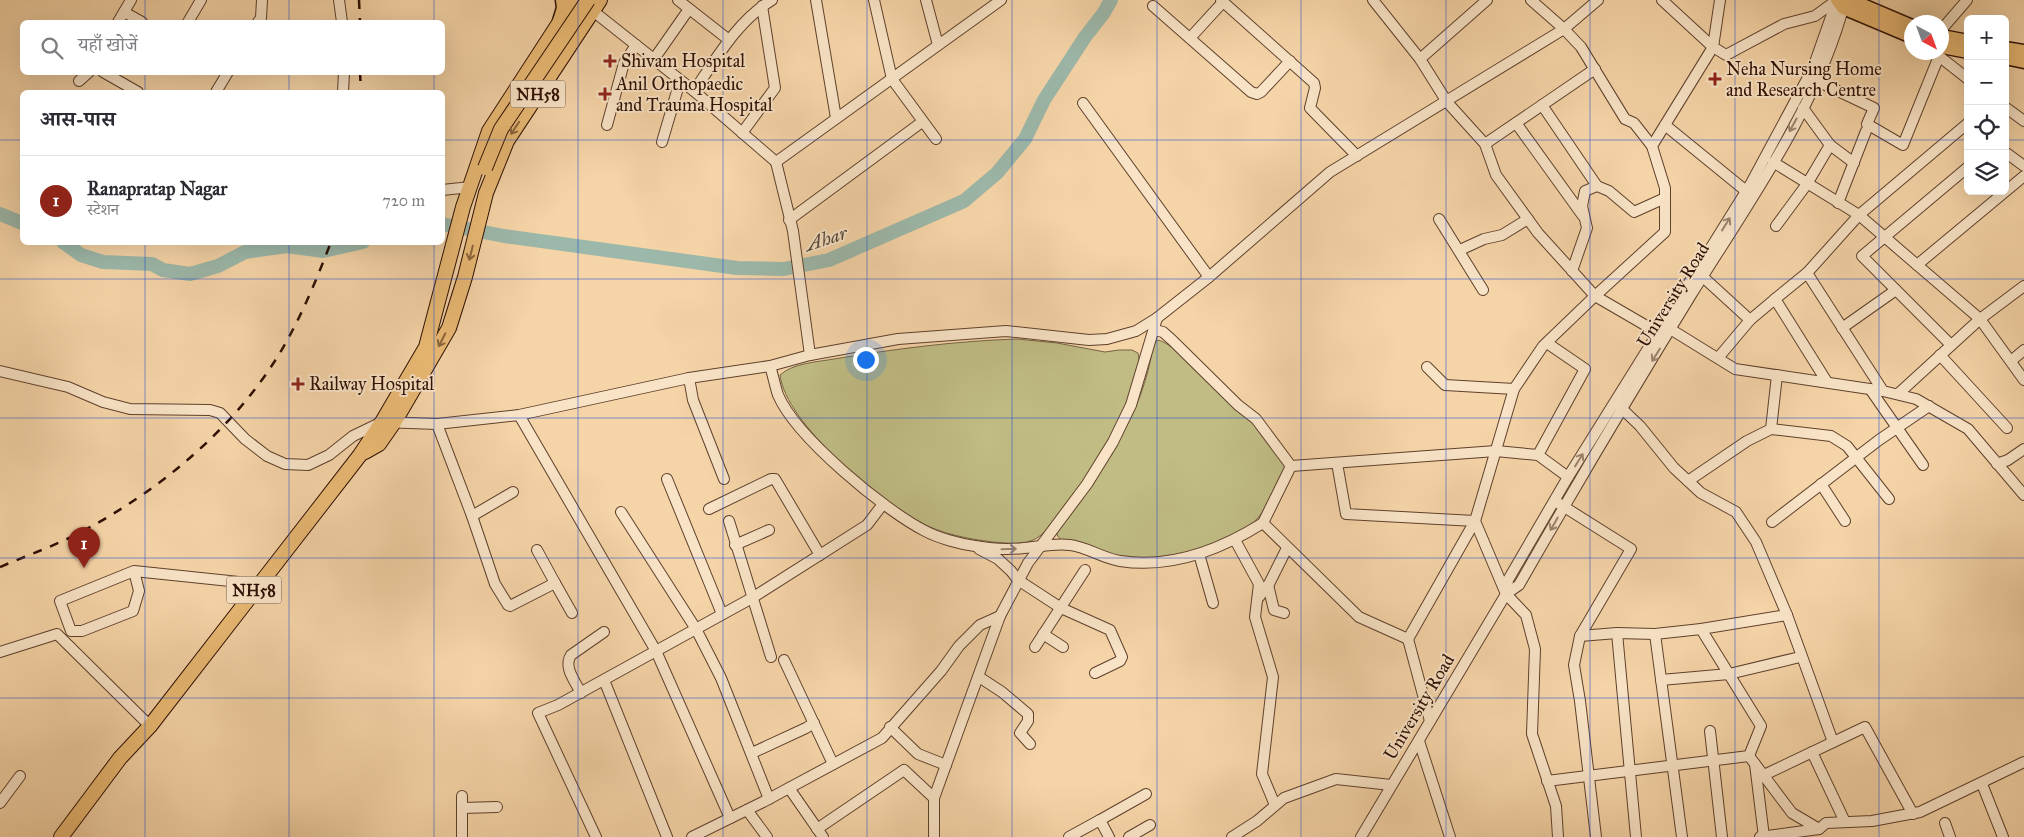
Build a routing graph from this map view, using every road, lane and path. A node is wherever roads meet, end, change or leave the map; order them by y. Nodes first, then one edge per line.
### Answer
1 (131, 0) edge
2 (200, 0) edge
3 (262, 0) edge
4 (339, 0) edge
5 (562, 0) edge
6 (575, 0) edge
7 (678, 0) edge
8 (772, 0) edge
9 (816, 0) edge
10 (874, 0) edge
11 (926, 0) edge
12 (1001, 0) edge
13 (1372, 0) edge
14 (1487, 0) edge
15 (1531, 0) edge
16 (1598, 0) edge
17 (1662, 0) edge
18 (1720, 0) edge
19 (1967, 0) edge
20 (1222, 1) edge
21 (1844, 2) edge
22 (594, 4) edge
23 (762, 6) junction
24 (1153, 6) dead end
25 (689, 9) junction
26 (124, 12) junction
27 (119, 20) edge
28 (138, 20) edge
29 (189, 20) edge
30 (260, 20) edge
31 (342, 20) edge
32 (1949, 21) edge
33 (1904, 23) edge
34 (558, 25) junction
35 (1564, 29) junction
36 (1904, 33) edge
37 (1949, 37) edge
38 (1190, 38) junction
39 (729, 40) junction
40 (1964, 40) edge
41 (636, 45) junction
42 (938, 45) junction
43 (1713, 47) junction
44 (2009, 49) edge
45 (2024, 51) edge
46 (1949, 52) edge
47 (1964, 52) edge
48 (654, 59) junction
49 (1420, 59) junction
50 (2009, 59) edge
51 (1935, 60) edge
52 (1947, 60) edge
53 (1290, 61) junction
54 (2024, 62) edge
55 (1595, 70) junction
56 (86, 75) edge
57 (108, 75) edge
58 (225, 75) edge
59 (344, 75) edge
60 (1964, 75) edge
61 (892, 79) junction
62 (79, 81) dead end
63 (680, 81) junction
64 (1817, 81) junction
65 (134, 90) edge
66 (217, 90) edge
67 (343, 90) edge
68 (694, 91) junction
69 (1447, 102) junction
70 (1083, 103) dead end
71 (1542, 105) junction
72 (1803, 108) junction
73 (2009, 110) edge
74 (836, 118) junction
75 (2024, 121) edge
76 (922, 122) junction
77 (1516, 123) junction
78 (608, 125) dead end
79 (1665, 125) junction
80 (1964, 126) edge
81 (1866, 131) dead end
82 (742, 133) junction
83 (936, 139) dead end
84 (662, 142) dead end
85 (1485, 144) junction
86 (1830, 145) junction
87 (1652, 146) junction
88 (2009, 155) edge
89 (1357, 156) junction
90 (776, 162) junction
91 (1773, 162) junction
92 (1854, 163) junction
93 (2024, 166) edge
94 (485, 168) junction
95 (1964, 170) edge
96 (2024, 176) edge
97 (1808, 184) junction
98 (1597, 186) junction
99 (471, 187) junction
100 (445, 190) edge
101 (1746, 191) junction
102 (486, 193) junction
103 (1665, 198) junction
104 (1838, 202) junction
105 (1859, 216) junction
106 (1584, 217) junction
107 (1439, 219) dead end
108 (1528, 219) junction
109 (789, 220) junction
110 (1776, 226) dead end
111 (1883, 236) junction
112 (1460, 250) junction
113 (1917, 265) junction
114 (1572, 271) junction
115 (1807, 273) junction
116 (1209, 277) junction
117 (1702, 278) junction
118 (2024, 286) edge
119 (1483, 290) dead end
120 (1896, 290) junction
121 (1595, 296) junction
122 (1775, 299) junction
123 (1157, 318) junction
124 (1980, 319) junction
125 (1750, 320) junction
126 (1659, 328) junction
127 (1842, 328) junction
128 (1672, 329) junction
129 (1154, 330) junction
130 (1547, 343) junction
131 (1951, 345) junction
132 (2024, 350) edge
133 (810, 355) junction
134 (1940, 355) junction
135 (1718, 358) junction
136 (2011, 361) junction
137 (770, 366) junction
138 (1427, 367) dead end
139 (0, 371) edge
140 (1777, 375) junction
141 (689, 378) junction
142 (2024, 380) edge
143 (1827, 382) junction
144 (1514, 389) junction
145 (1870, 389) junction
146 (1883, 391) junction
147 (1898, 394) junction
148 (1618, 405) junction
149 (1929, 406) junction
150 (519, 416) junction
151 (388, 421) junction
152 (437, 424) junction
153 (1896, 428) junction
154 (2006, 428) dead end
155 (1771, 429) junction
156 (2024, 449) edge
157 (1496, 451) junction
158 (1538, 455) junction
159 (1857, 457) junction
160 (1337, 463) junction
161 (1997, 464) junction
162 (1923, 465) dead end
163 (1291, 466) junction
164 (1568, 477) junction
165 (667, 479) dead end
166 (724, 479) dead end
167 (1688, 481) junction
168 (1821, 484) junction
169 (2022, 489) edge
170 (513, 492) dead end
171 (1889, 499) dead end
172 (1554, 501) junction
173 (883, 504) junction
174 (1563, 507) junction
175 (709, 509) dead end
176 (621, 512) dead end
177 (472, 516) junction
178 (729, 521) dead end
179 (1475, 521) junction
180 (1845, 521) dead end
181 (1772, 522) dead end
182 (1263, 523) junction
183 (769, 530) dead end
184 (1235, 540) junction
185 (735, 544) junction
186 (1044, 544) junction
187 (974, 546) junction
188 (1286, 548) junction
189 (537, 550) dead end
190 (1200, 554) junction
191 (820, 555) junction
192 (1086, 570) dead end
193 (134, 571) junction
194 (1018, 580) junction
195 (555, 583) junction
196 (258, 584) junction
197 (1268, 585) junction
198 (1506, 594) junction
199 (752, 598) junction
200 (1258, 598) junction
201 (1213, 603) dead end
202 (1061, 608) junction
203 (572, 613) dead end
204 (1284, 613) dead end
205 (722, 614) junction
206 (1787, 615) junction
207 (1000, 616) junction
208 (696, 629) junction
209 (1701, 629) junction
210 (71, 631) junction
211 (604, 632) dead end
212 (1617, 633) junction
213 (57, 634) junction
214 (1043, 634) junction
215 (1655, 634) junction
216 (1580, 636) junction
217 (1408, 639) junction
218 (1035, 647) dead end
219 (1063, 647) dead end
220 (656, 651) junction
221 (0, 652) edge
222 (772, 657) dead end
223 (1800, 657) junction
224 (784, 660) dead end
225 (1095, 673) dead end
226 (1729, 674) junction
227 (979, 678) junction
228 (604, 680) junction
229 (1661, 680) junction
230 (581, 693) junction
231 (1430, 721) junction
232 (814, 722) junction
233 (150, 726) junction
234 (890, 727) junction
235 (1710, 731) dead end
236 (1419, 741) junction
237 (1833, 742) junction
238 (1030, 744) dead end
239 (1812, 752) junction
240 (752, 753) junction
241 (1714, 760) junction
242 (1752, 760) junction
243 (2024, 762) edge
244 (833, 764) junction
245 (946, 765) junction
246 (1672, 766) junction
247 (1630, 771) junction
248 (1764, 775) junction
249 (20, 776) dead end
250 (1589, 776) junction
251 (1547, 781) junction
252 (1982, 784) junction
253 (1391, 785) junction
254 (789, 788) junction
255 (1146, 794) dead end
256 (462, 796) dead end
257 (769, 798) junction
258 (934, 798) junction
259 (0, 803) edge
260 (1276, 806) junction
261 (497, 807) dead end
262 (462, 808) junction
263 (747, 810) junction
264 (1913, 814) junction
265 (730, 818) junction
266 (1100, 820) junction
267 (1845, 822) junction
268 (1945, 823) dead end
269 (1150, 825) dead end
270 (1819, 828) junction
271 (820, 833) edge
272 (1798, 834) edge
273 (698, 836) edge
274 (61, 837) edge
275 (73, 837) edge
276 (462, 837) edge
277 (596, 837) edge
278 (667, 837) edge
279 (767, 837) edge
280 (934, 837) edge
281 (1069, 837) edge
282 (1109, 837) edge
283 (1129, 837) edge
284 (1232, 837) edge
285 (1361, 837) edge
286 (1450, 837) edge
287 (1558, 837) edge
288 (1596, 837) edge
289 (1636, 837) edge
290 (1682, 837) edge
291 (1722, 837) edge
292 (1760, 837) edge
293 (1764, 837) edge
294 (1950, 837) edge
295 (2002, 837) edge

1 - 26 street
2 - 29 street
3 - 30 street
4 - 31 street
5 - 34 main road
6 - 22 main road
6 - 34 highway, NH58
7 - 25 street
8 - 23 street
9 - 74 street
10 - 61 street
11 - 42 street
12 - 42 street
13 - 49 street
14 - 49 street
15 - 35 street
16 - 35 street
17 - 43 street
18 - 43 street
19 - 32 street
20 - 38 street
20 - 53 street
21 - 33 main road
21 - 36 main road
21 - 43 street
21 - 64 street, University Road
21 - 101 street, University Road
22 - 41 street
22 - 94 highway, bridge
22 -> 102 highway, NH58
23 - 39 street
23 - 82 street
24 - 38 street
25 - 39 street
25 - 48 street
26 - 27 street
26 - 28 street
34 - 99 highway, NH58
35 - 55 street
35 - 69 street
37 - 40 main road
38 - 53 street
39 - 68 street
41 - 48 street
41 - 78 street
42 - 61 street
43 - 79 street
44 - 45 main road
46 - 47 main road
48 - 63 street
49 - 69 street
50 - 54 main road
51 - 64 street
52 - 60 street
53 - 89 street
55 - 71 street
55 - 87 street
56 - 62 street
57 - 65 street
58 - 66 street
59 - 67 street
61 - 74 street
61 - 76 street
63 - 68 street
63 - 84 street
64 - 72 street, University Road
68 - 82 street
69 - 85 street
69 - 89 street
70 - 116 street
71 - 77 street
71 - 98 street
72 - 86 street
72 -> 91 street, University Road
73 - 75 street
74 - 90 street
76 - 83 street
76 - 109 street
77 - 85 street
77 - 106 street
79 - 87 street
79 - 101 street
80 - 105 street
81 - 92 street
82 - 90 street
85 - 108 street
86 - 92 street
86 - 97 street
87 - 103 street
88 - 93 street
89 - 116 street
90 - 109 street
91 - 97 street
91 - 117 street, University Road
92 - 104 street
94 - 99 highway
94 - 102 highway
95 - 111 street
96 - 113 street
97 - 104 street
97 - 110 street
98 - 103 street
98 - 106 street
99 - 100 street
99 - 151 highway, NH58
126 -> 101 street, University Road
102 -> 151 highway, NH58
103 - 121 street
104 - 105 street
105 - 111 street
105 - 115 street
106 - 114 street
107 - 112 street
108 - 112 street
108 - 114 street
109 - 133 street
111 - 113 street
111 - 120 street
112 - 119 street
113 - 124 street
114 - 121 street
115 - 122 street
115 - 127 street
116 - 123 street
117 - 125 street
117 - 128 street, University Road
118 - 124 street
120 - 127 street
120 - 131 street
121 - 126 street
121 - 130 street
122 - 125 street
122 - 143 street
123 - 129 street
123 - 133 street
124 - 131 street
124 - 136 street
125 - 135 street
126 - 128 street
126 - 148 street, University Road
127 - 146 street
128 - 135 street
128 -> 148 street, University Road
129 - 163 street
129 - 186 street
130 - 144 street
130 - 158 street
131 - 134 street
132 - 136 street
133 - 137 street
134 - 147 street
134 - 154 street
135 - 140 street
136 - 142 street
137 - 141 street
137 - 173 street
138 - 144 street
139 - 151 street
140 - 143 street
140 - 155 street
141 - 150 street
141 - 166 street
143 - 145 street
144 - 157 street
145 - 146 street
145 - 153 street
146 - 147 street
147 - 149 street
164 -> 148 street, University Road
148 - 167 street
148 - 174 street, University Road
149 - 153 street
149 - 161 street
150 - 152 street
150 - 220 street
151 - 152 street
151 - 196 highway, NH58
152 - 177 street
153 - 159 street
153 - 162 street
155 - 159 street
155 - 167 street
156 - 161 street
157 - 158 street
157 - 160 street
157 - 179 street
158 - 164 street
159 - 168 street
159 - 171 street
160 - 163 street
160 - 179 street
161 - 169 street
163 - 182 street
164 - 172 street, University Road
165 - 205 street
167 - 206 street
168 - 180 street
168 - 181 street
170 - 177 street
172 - 174 street
172 - 198 street, University Road
173 - 187 street
173 - 191 street
174 -> 198 street, University Road
174 - 216 street
175 - 191 street
176 - 208 street
177 - 195 street
178 - 185 street
179 - 198 street
179 - 217 street
182 - 184 street
182 - 188 street
183 - 185 street
184 - 190 street
184 - 200 street
185 - 199 street
187 -> 186 street
186 - 190 street
186 - 194 street
187 - 194 street
188 - 197 street
188 - 217 street
189 - 195 street
190 - 201 street
191 - 199 street
192 - 202 street
193 - 196 street
193 - 210 street
193 - 210 street
194 - 202 street
194 - 207 street
195 - 203 street
196 - 233 highway, NH58
197 - 200 street
197 - 204 street
198 - 231 street, University Road
198 - 251 street
199 - 205 street
199 - 222 street
200 - 260 street
202 - 214 street
202 - 225 street
205 - 208 street
206 - 209 street
206 - 223 street
207 - 227 street
207 - 234 street
208 - 220 street
208 - 240 street
209 - 215 street
209 - 226 street
210 - 213 street
211 - 230 street
212 - 215 street
212 - 216 street
212 - 247 street
213 - 221 street
213 - 233 street
214 - 218 street
214 - 219 street
215 - 229 street
216 - 250 street
217 - 231 street
220 - 228 street
220 - 265 street
223 - 226 street
223 - 237 street
224 - 232 street
226 - 229 street
226 - 242 street
227 - 238 street
227 - 245 street
228 - 230 street
228 - 278 street
229 - 246 street
230 - 277 street
231 - 236 street, University Road
232 - 240 street
232 - 244 street
233 - 274 highway, NH58
233 - 275 highway, NH58
234 - 244 street
234 - 245 street
235 - 241 street
236 - 253 street, University Road
236 - 286 street
237 - 239 street
237 - 264 street
239 - 248 street
239 - 267 street
240 - 257 street
241 - 242 street
241 - 246 street
241 - 291 street
242 - 248 street
242 - 293 street
243 - 252 street
244 - 254 street
245 - 258 street
246 - 247 street
246 - 290 street
247 - 250 street
247 - 289 street
248 - 270 street
249 - 259 street
250 - 251 street
250 - 288 street
251 - 287 street
252 - 264 street
252 - 295 street
253 - 260 street
253 - 285 street, University Road
254 - 257 street
254 - 271 street
255 - 266 street
256 - 262 street
257 - 263 street
258 - 271 street
258 - 280 street
260 - 284 street
261 - 262 street
262 - 276 street
263 - 265 street
263 - 279 street
264 - 267 street
265 - 273 street
266 - 281 street
266 - 282 street
267 - 270 street
268 - 294 street
269 - 283 street
270 - 272 street
272 - 293 street
292 - 293 street

